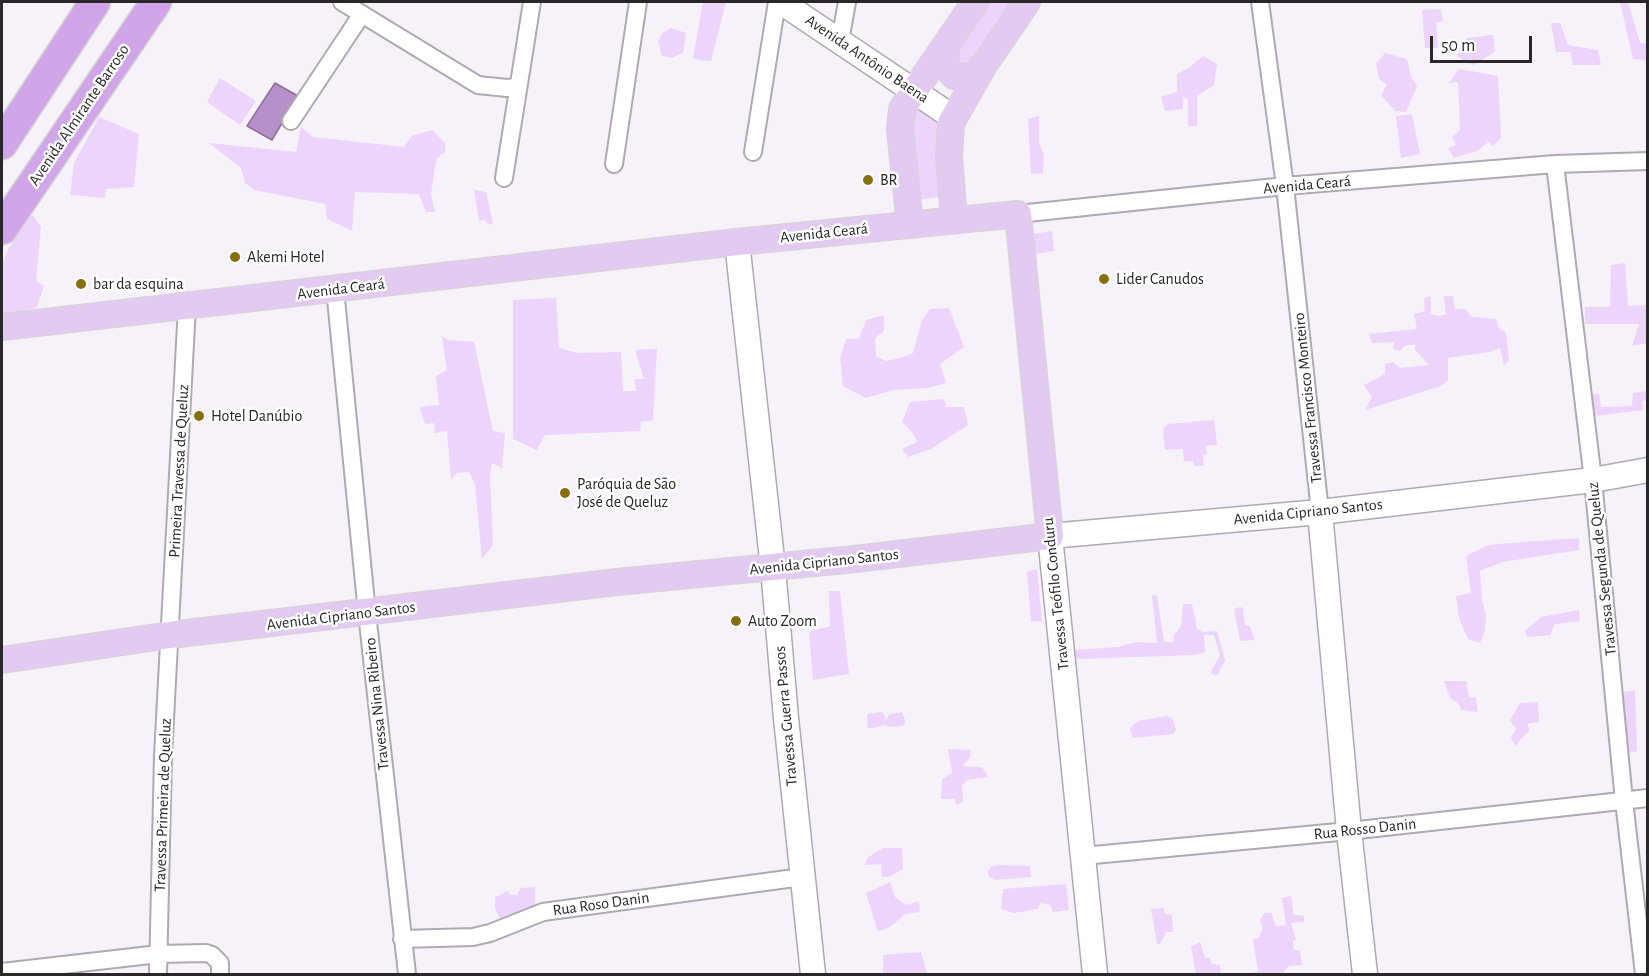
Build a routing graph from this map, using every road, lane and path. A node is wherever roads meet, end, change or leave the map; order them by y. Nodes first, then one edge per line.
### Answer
1 (95, 2) edge
2 (156, 2) edge
3 (342, 2) edge
4 (532, 2) edge
5 (638, 2) edge
6 (779, 2) edge
7 (847, 2) edge
8 (975, 2) edge
9 (1027, 2) edge
10 (1260, 2) edge
11 (362, 14) junction
12 (840, 41) junction
13 (947, 43) junction
14 (984, 66) junction
15 (517, 87) junction
16 (914, 90) junction
17 (954, 118) junction
18 (291, 121) dead end
19 (2, 144) edge
20 (753, 152) dead end
21 (1647, 161) edge
22 (614, 164) dead end
23 (1555, 164) junction
24 (504, 178) dead end
25 (1285, 186) junction
26 (1018, 214) junction
27 (954, 219) junction
28 (910, 225) junction
29 (2, 229) edge
30 (737, 242) junction
31 (335, 289) junction
32 (187, 306) junction
33 (2, 327) edge
34 (1647, 471) edge
35 (1593, 480) junction
36 (1320, 512) junction
37 (1050, 536) junction
38 (773, 568) junction
39 (367, 613) junction
40 (170, 635) junction
41 (2, 660) edge
42 (1647, 798) edge
43 (1624, 801) junction
44 (1349, 831) junction
45 (1083, 856) junction
46 (802, 877) junction
47 (402, 939) junction
48 (159, 954) junction
49 (2, 972) edge
50 (158, 975) edge
51 (220, 975) edge
52 (407, 975) edge
53 (813, 975) edge
54 (1095, 975) edge
55 (1365, 975) edge
56 (1644, 975) edge

1 - 19 highway
2 - 29 highway, Avenida Almirante Barroso
3 - 11 street
4 - 15 street
5 - 22 street
6 - 12 street, Avenida Antônio Baena
6 - 20 street
7 - 12 street
8 - 13 main road
9 - 14 main road
10 - 25 street, Travessa Francisco Monteiro
11 - 15 street
11 - 18 street
12 - 16 street, Avenida Antônio Baena
13 - 14 main road
13 - 16 main road
14 - 17 main road
15 - 24 street
16 - 17 street, Avenida Antônio Baena
16 - 28 main road
17 - 27 main road
21 - 23 street, Avenida Ceará
23 - 25 street, Avenida Ceará
23 - 35 street, Travessa Segunda de Queluz
25 - 26 street, Avenida Ceará
25 - 36 street, Travessa Francisco Monteiro
26 - 27 main road, Avenida Ceará
26 - 37 main road, Travessa Teófilo Conduru
27 - 28 main road, Avenida Ceará
28 - 30 main road, Avenida Ceará
30 - 31 main road, Avenida Ceará
30 - 38 street, Travessa Guerra Passos
31 - 32 main road, Avenida Ceará
31 - 39 street, Travessa Nina Ribeiro
32 - 33 main road, Avenida Ceará
32 - 40 street, Primeira Travessa de Queluz
34 - 35 street, Avenida Cipriano Santos
35 - 36 street, Avenida Cipriano Santos
35 - 43 street, Travessa Segunda de Queluz
36 - 37 street, Avenida Cipriano Santos
36 - 44 street, Travessa Francisco Monteiro
37 - 38 main road, Avenida Cipriano Santos
37 - 45 street, Travessa Teófilo Conduru
38 - 39 main road, Avenida Cipriano Santos
38 - 46 street, Travessa Guerra Passos
39 - 40 main road, Avenida Cipriano Santos
39 - 47 street, Travessa Nina Ribeiro
40 - 41 main road, Avenida Cipriano Santos
40 - 48 street, Travessa Primeira de Queluz
42 - 43 street, Rua Rosso Danin
43 - 44 street, Rua Rosso Danin
43 - 56 street, Travessa Segunda de Queluz
44 - 45 street, Rua Rosso Danin
44 - 55 street, Travessa Francisco Monteiro
45 - 54 street, Travessa Teófilo Conduru
46 - 47 street, Rua Roso Danin
46 - 53 street, Travessa Guerra Passos
47 - 52 street, Travessa Nina Ribeiro
48 - 49 street
48 - 50 street, Travessa Primeira de Queluz
48 - 51 street

